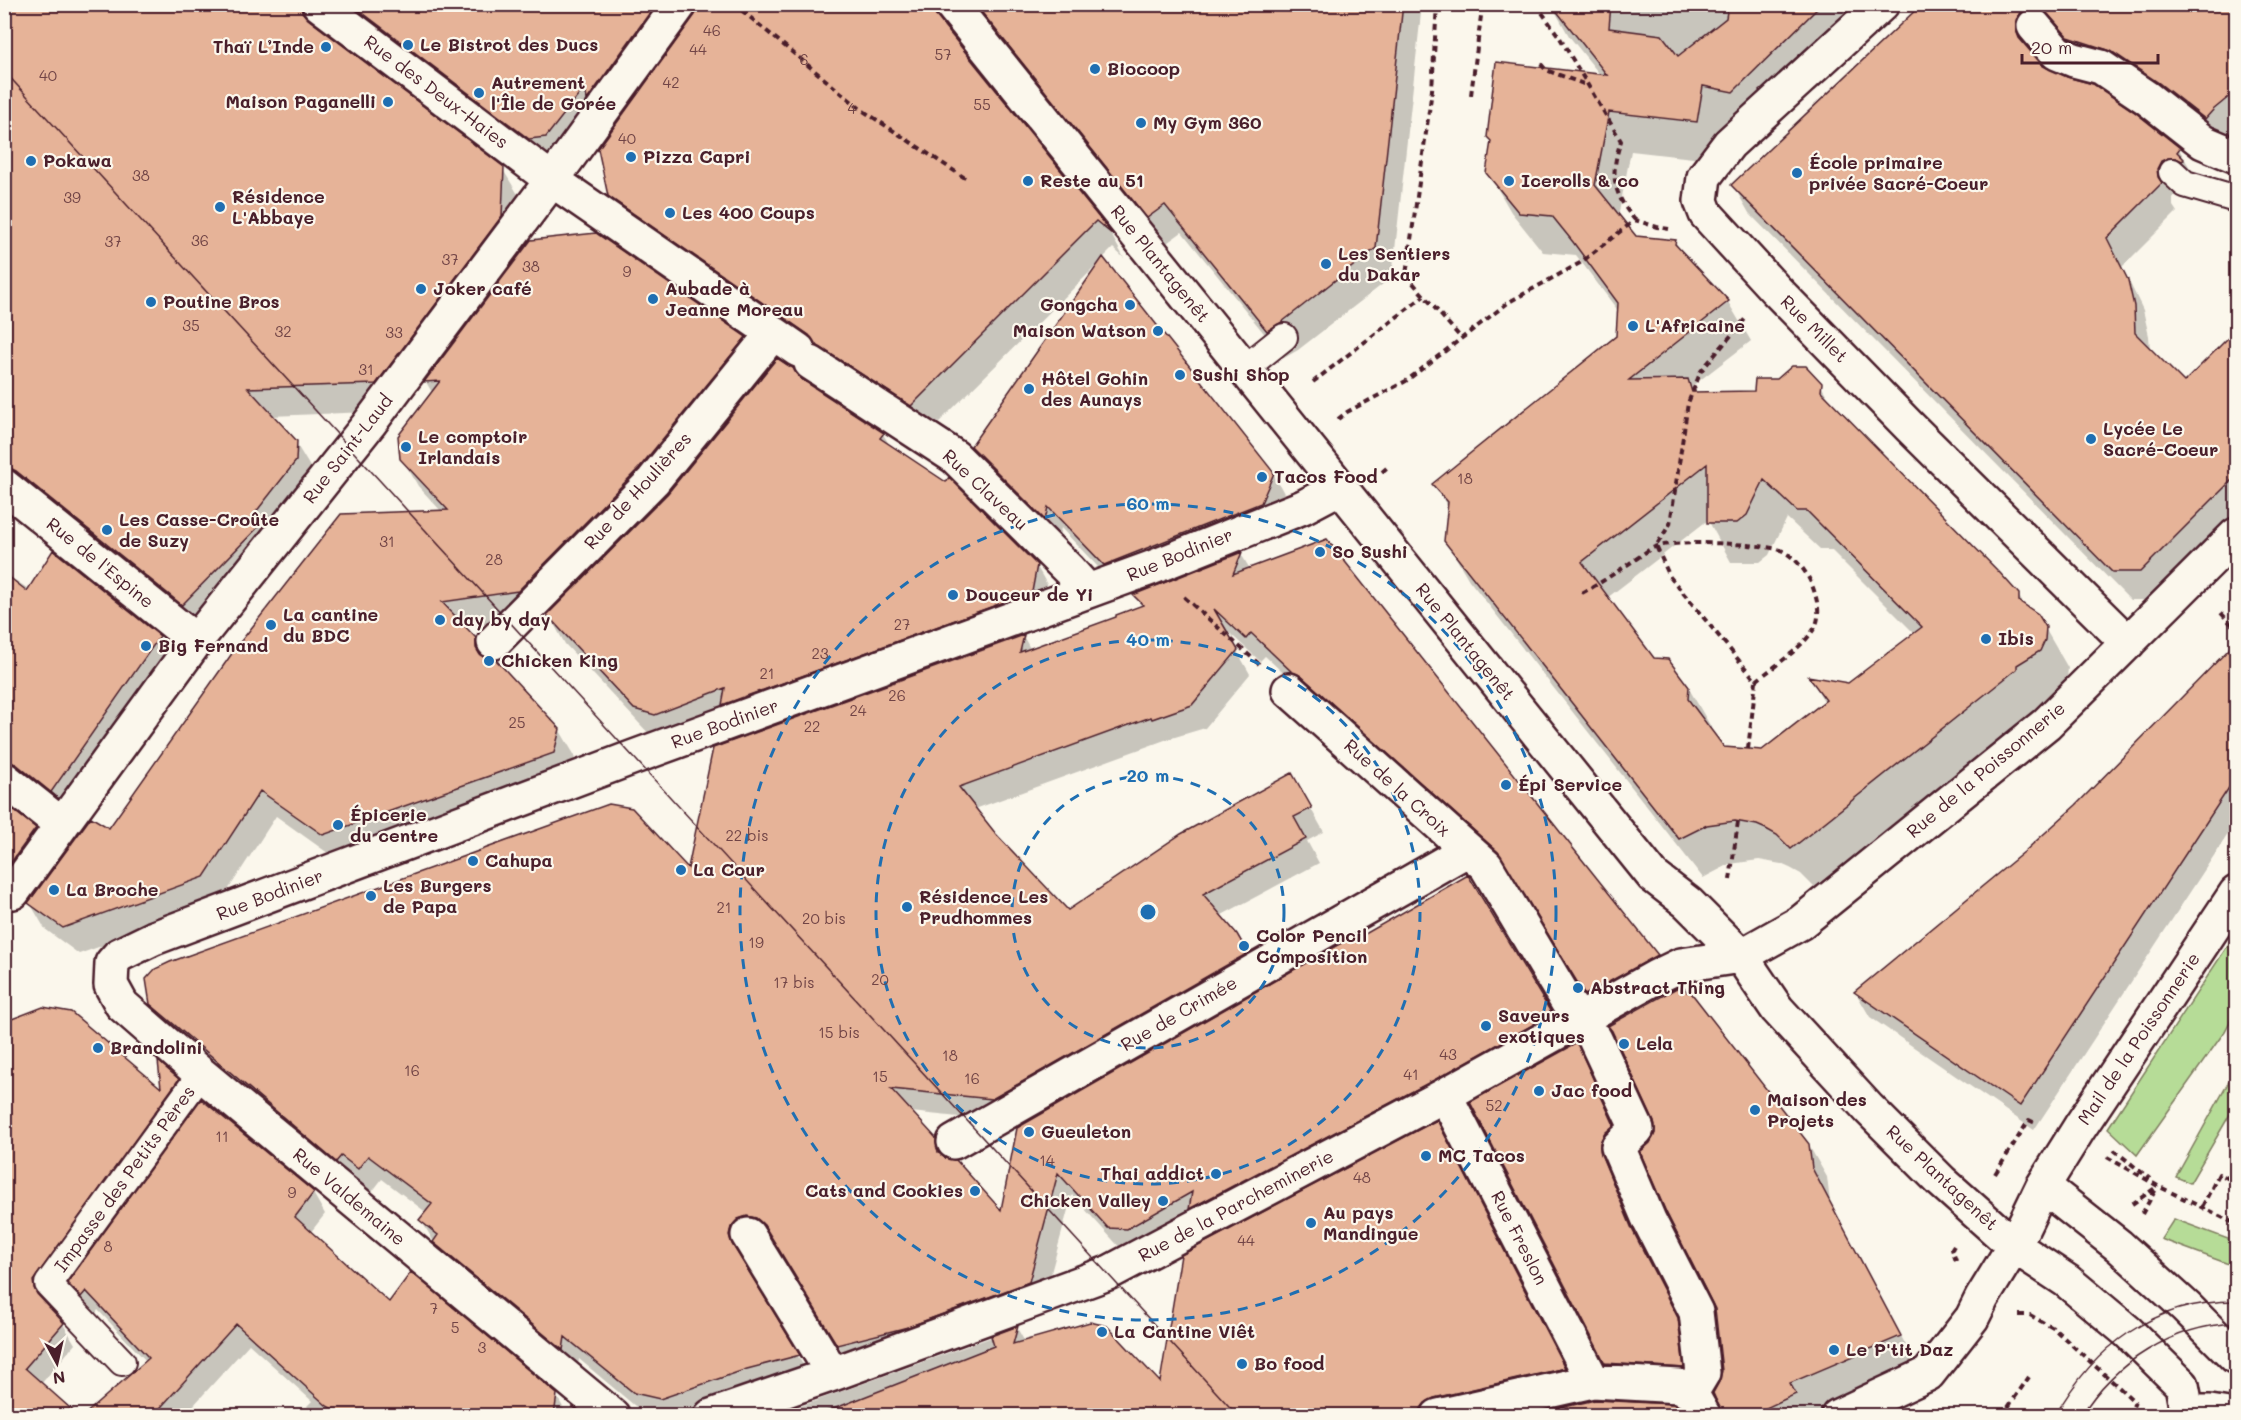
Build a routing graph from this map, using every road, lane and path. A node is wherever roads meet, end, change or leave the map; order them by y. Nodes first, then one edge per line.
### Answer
1 (319, 4) edge
2 (680, 4) edge
3 (734, 4) edge
4 (951, 4) edge
5 (1437, 4) edge
6 (1476, 4) edge
7 (1536, 4) edge
8 (1882, 4) edge
9 (2034, 26) dead end
10 (1541, 64) dead end
11 (1590, 87) junction
12 (1471, 95) dead end
13 (2236, 156) edge
14 (2172, 172) dead end
15 (965, 178) dead end
16 (552, 180) junction
17 (2236, 199) edge
18 (1635, 220) junction
19 (1657, 227) dead end
20 (1424, 296) junction
21 (1747, 317) dead end
22 (1284, 337) dead end
23 (1461, 338) junction
24 (794, 349) junction
25 (1244, 369) junction
26 (1313, 382) dead end
27 (1337, 420) dead end
28 (1389, 466) dead end
29 (1382, 472) dead end
30 (4, 486) edge
31 (1339, 488) junction
32 (2236, 535) edge
33 (1656, 546) junction
34 (1175, 590) dead end
35 (1088, 591) junction
36 (1582, 593) dead end
37 (2221, 613) dead end
38 (2236, 629) edge
39 (196, 641) junction
40 (494, 642) dead end
41 (2128, 642) junction
42 (1756, 681) junction
43 (1289, 690) joint
44 (1748, 749) dead end
45 (4, 779) edge
46 (1738, 822) dead end
47 (62, 825) junction
48 (1467, 850) junction
49 (1730, 880) dead end
50 (13, 892) dead end
51 (2236, 893) edge
52 (1741, 956) junction
53 (112, 963) joint
54 (1586, 1030) junction
55 (201, 1074) junction
56 (1445, 1095) junction
57 (954, 1142) dead end
58 (2113, 1149) dead end
59 (2236, 1182) edge
60 (2043, 1186) junction
61 (2158, 1186) junction
62 (2202, 1207) junction
63 (2137, 1222) dead end
64 (2236, 1224) edge
65 (748, 1235) dead end
66 (2014, 1246) junction
67 (1982, 1298) junction
68 (2236, 1358) edge
69 (122, 1362) dead end
70 (833, 1374) junction
71 (2029, 1377) dead end
72 (1593, 1381) junction
73 (1697, 1404) edge
74 (2186, 1414) edge
75 (613, 1416) edge
76 (711, 1416) edge
77 (1438, 1416) edge
78 (1838, 1416) edge
79 (2002, 1416) edge
80 (2129, 1416) edge
81 (2234, 1416) edge

1 - 16 street, Rue des Deux-Haies
2 - 16 street, Rue Saint-Laud
3 - 15 path
4 - 25 street, Rue Plantagenêt
5 - 20 path
6 - 12 path
7 - 11 path
8 - 41 street, Rue Millet
9 - 13 street
10 - 11 path
11 - 18 path
14 - 17 lane
16 - 24 street, Rue des Deux-Haies
16 - 39 street, Rue Saint-Laud
18 - 19 path
18 - 23 path
20 - 23 path
20 - 26 path
21 - 33 path
22 - 25 lane
23 - 27 path
24 - 35 street, Rue Claveau
24 - 40 street, Rue de Houlières
25 - 31 street, Rue Plantagenêt
28 - 29 path
30 - 39 street, Rue de l'Espine
31 - 35 street, Rue Bodinier
31 - 52 street, Rue Plantagenêt
32 - 41 street, Rue de la Poissonnerie
33 - 36 path
33 - 42 path
33 - 42 path
34 - 43 path
35 - 53 street, Rue Bodinier
37 - 38 path
39 - 47 street, Rue Saint-Laud
41 - 52 street, Rue de la Poissonnerie
42 - 44 path
43 - 48 street, Rue de la Croix
45 - 47 street
46 - 49 path
47 - 50 street, Rue Saint-Laud
48 - 54 street, Rue de la Croix
48 - 57 street, Rue de Crimée
51 - 60 street, Mail de la Poissonnerie
52 - 54 street, Rue de la Parcheminerie
52 - 66 street, Rue Plantagenêt
53 - 55 street, Rue Valdemaine
54 - 56 street, Rue de la Parcheminerie
54 - 73 street, Rue de la Croix
55 - 69 lane, Impasse des Petits Pères
55 - 75 street, Rue Valdemaine
56 - 70 street, Rue de la Parcheminerie
56 - 72 street, Rue Freslon
58 - 61 path
59 - 62 path
60 - 66 street, Mail de la Poissonnerie
60 - 68 street
61 - 62 path
61 - 63 path
62 - 64 path
65 - 70 street
66 - 67 street, Mail de la Poissonnerie
66 - 74 street, Rue Plantagenêt
67 - 78 street, Mail de la Poissonnerie
67 - 80 path
70 - 76 street, Rue de la Parcheminerie
71 - 79 path
72 - 73 street
72 - 77 street
74 - 81 street

